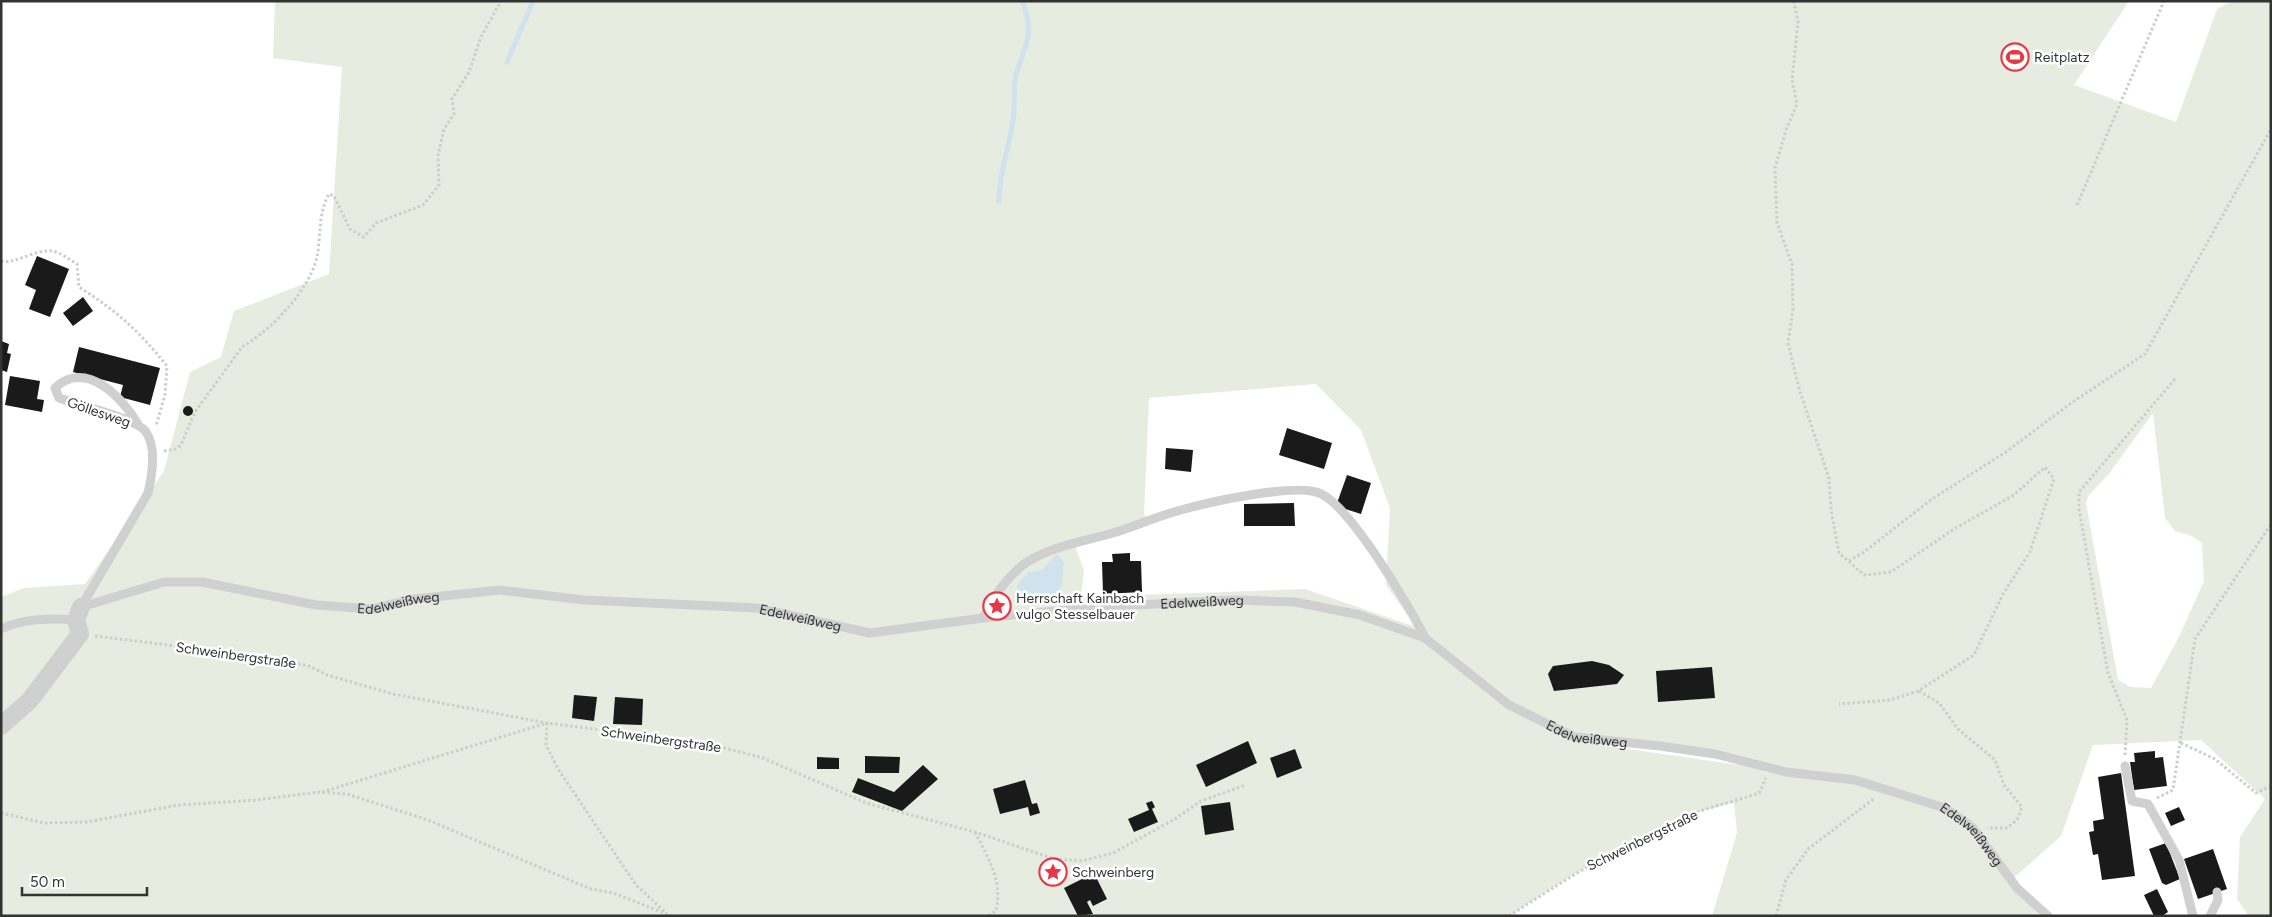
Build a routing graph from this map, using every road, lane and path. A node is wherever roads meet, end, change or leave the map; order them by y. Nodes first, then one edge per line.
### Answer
1 (501, 1) edge
2 (1794, 1) edge
3 (2164, 1) edge
4 (2271, 129) edge
5 (2077, 206) dead end
6 (1, 261) edge
7 (2175, 379) dead end
8 (143, 429) junction
9 (152, 465) junction
10 (2271, 524) edge
11 (1848, 561) junction
12 (983, 618) junction
13 (79, 620) junction
14 (1, 629) edge
15 (1426, 638) junction
16 (1918, 691) junction
17 (1839, 704) dead end
18 (547, 723) junction
19 (1, 726) edge
20 (2181, 743) junction
21 (2125, 766) joint
22 (1770, 768) junction
23 (1246, 785) dead end
24 (2271, 786) edge
25 (1886, 789) junction
26 (319, 792) junction
27 (2148, 804) junction
28 (1, 813) edge
29 (1973, 828) junction
30 (975, 832) junction
31 (2217, 892) dead end
32 (668, 914) junction
33 (672, 916) edge
34 (988, 916) edge
35 (1509, 916) edge
36 (1776, 916) edge
37 (2048, 916) edge
38 (2193, 916) edge
39 (2210, 916) edge

1 - 9 path
2 - 11 path
3 - 5 path
4 - 11 path
6 - 8 path
7 - 21 path
8 - 8 lane, Göllesweg
8 - 9 lane, Göllesweg
9 - 13 lane, Göllesweg
10 - 20 path
11 - 16 path
12 - 13 lane, Edelweißweg
12 - 15 lane, Edelweißweg
12 - 15 lane
13 - 14 lane, Edelweißweg
13 - 18 path, Schweinbergstraße
13 - 19 street
15 - 22 lane, Edelweißweg
16 - 17 path
16 - 29 path
18 - 26 path
18 - 30 path, Schweinbergstraße
18 - 32 path
20 - 24 path
20 - 27 path
21 - 27 lane
22 - 25 lane, Edelweißweg
22 - 35 path, Schweinbergstraße
23 - 30 path, Schweinbergstraße
25 - 29 lane, Edelweißweg
25 - 36 path
26 - 28 path
26 - 32 path
27 - 38 lane
29 - 37 lane, Edelweißweg
30 - 34 path
31 - 39 lane
32 - 33 path

